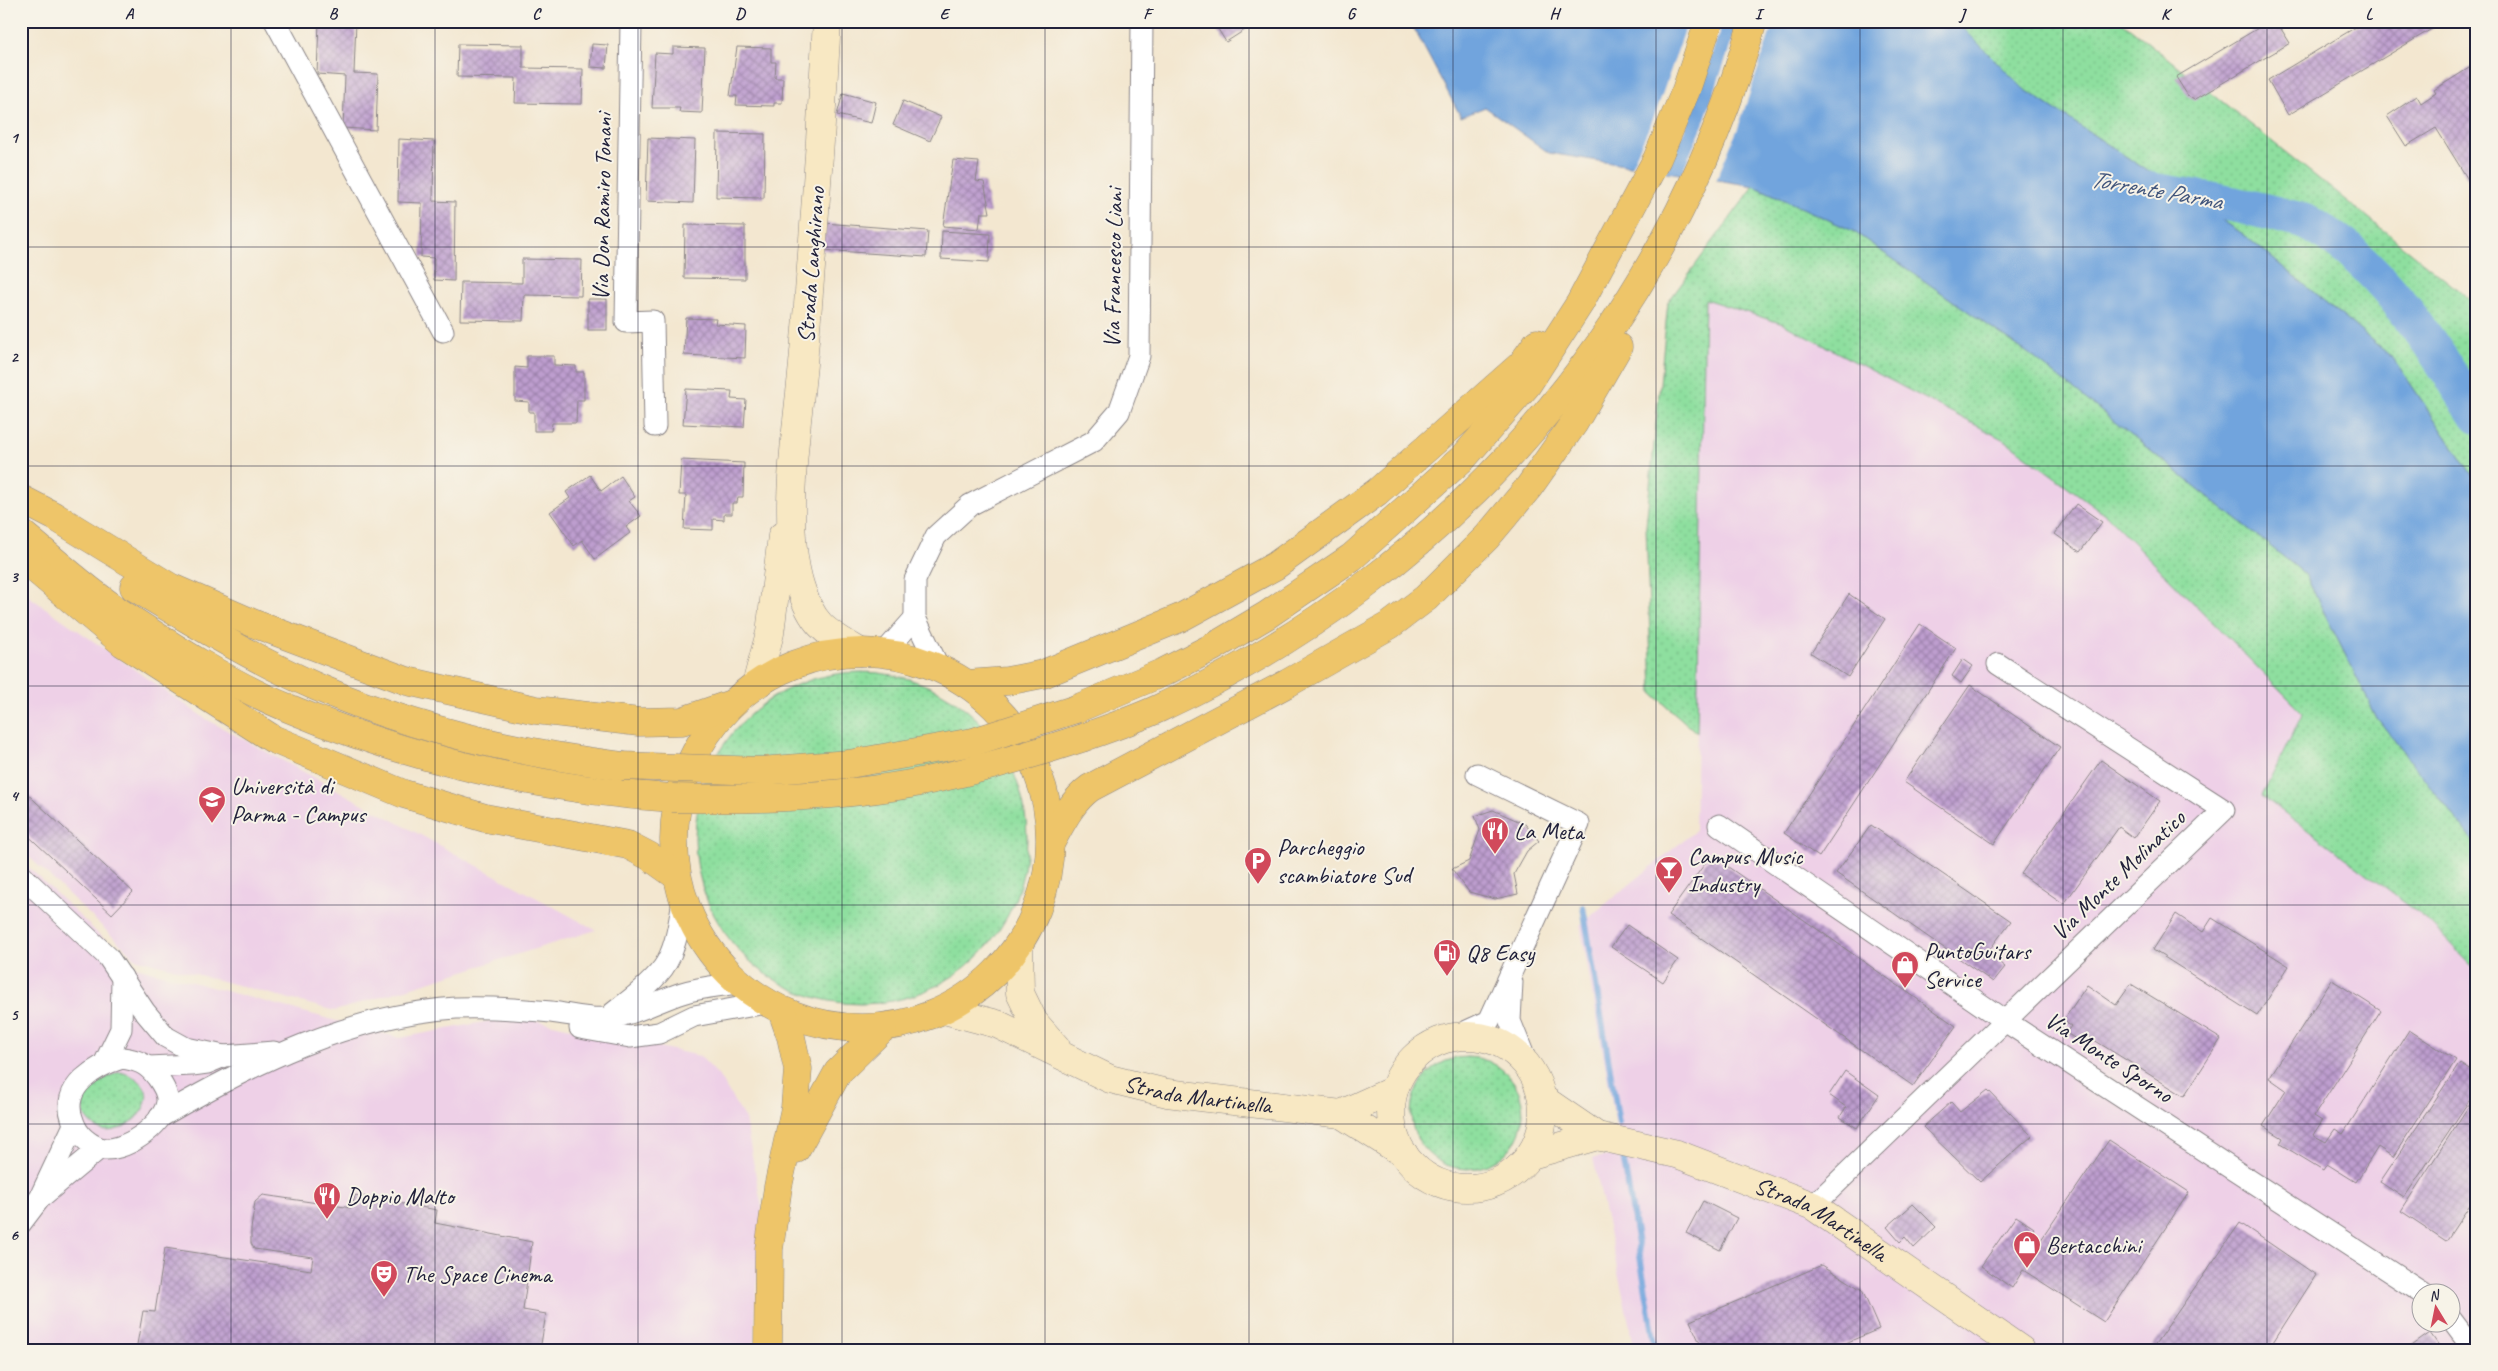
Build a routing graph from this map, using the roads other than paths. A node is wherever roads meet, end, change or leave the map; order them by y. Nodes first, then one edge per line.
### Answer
1 (275, 21) edge
2 (631, 21) edge
3 (827, 21) edge
4 (1142, 21) edge
5 (1709, 21) edge
6 (1753, 21) edge
7 (1627, 218) junction
8 (1659, 251) junction
9 (443, 331) dead end
10 (654, 426) dead end
11 (21, 500) edge
12 (790, 508) junction
13 (21, 533) edge
14 (21, 557) edge
15 (915, 618) junction
16 (872, 653) junction
17 (1998, 664) dead end
18 (939, 668) junction
19 (966, 684) junction
20 (756, 685) junction
21 (731, 704) junction
22 (1477, 774) dead end
23 (1719, 825) dead end
24 (1051, 842) junction
25 (21, 875) edge
26 (680, 889) junction
27 (1018, 946) junction
28 (1513, 969) junction
29 (122, 977) junction
30 (738, 983) junction
31 (774, 1007) junction
32 (944, 1010) junction
33 (606, 1018) junction
34 (2005, 1021) junction
35 (883, 1028) junction
36 (1452, 1038) junction
37 (284, 1052) junction
38 (1062, 1054) junction
39 (224, 1056) junction
40 (142, 1063) junction
41 (104, 1064) junction
42 (1528, 1066) junction
43 (238, 1074) junction
44 (1394, 1090) junction
45 (1543, 1099) junction
46 (1341, 1114) junction
47 (160, 1117) junction
48 (74, 1125) junction
49 (1597, 1136) junction
50 (100, 1148) junction
51 (1404, 1154) junction
52 (1531, 1155) junction
53 (778, 1187) junction
54 (40, 1198) junction
55 (1814, 1206) junction
56 (21, 1223) edge
57 (2410, 1285) edge
58 (2460, 1331) edge
59 (768, 1350) edge
60 (2021, 1350) edge
61 (2474, 1350) edge

1 - 9 street
2 - 10 street, Via Don Ramiro Tonani
3 - 12 street, Strada Langhirano
4 - 15 street, Via Francesco Liani
5 - 7 main road
6 - 8 main road
7 - 11 main road, bridge
7 - 19 main road
8 - 13 main road, bridge
8 - 24 main road
11 - 21 main road
12 - 16 street, Strada Langhirano
12 - 20 street, Strada Langhirano
14 - 26 main road
15 - 16 street
15 - 18 street, Via Francesco Liani
16 - 18 main road, Strada Langhirano
16 - 20 main road, Strada Langhirano
17 - 34 street, Via Monte Molinatico
18 - 19 main road, Strada Langhirano
19 - 24 main road, Strada Langhirano
20 - 21 main road, Strada Langhirano
21 - 26 main road, Strada Langhirano
22 - 28 street
23 - 34 street, Via Monte Sporno
24 - 27 main road, Strada Langhirano
25 - 29 street
26 - 30 main road, Strada Langhirano
26 - 33 street
27 - 32 main road, Strada Langhirano
27 - 38 street, Strada Martinella
28 - 36 street
28 - 42 street
29 - 39 street
29 - 40 street
29 - 41 street
30 - 31 main road, Strada Langhirano
30 - 33 street
31 - 35 main road, Strada Langhirano
31 - 43 street
31 - 53 main road, Strada Langhirano
32 - 35 main road, Strada Langhirano
32 - 38 street, Strada Martinella
33 - 37 street
34 - 55 street, Via Monte Molinatico
34 - 57 street, Via Monte Sporno
35 - 53 main road, Strada Langhirano
36 - 42 street, Strada Martinella
36 - 44 street, Strada Martinella
37 - 39 street
37 - 43 street
38 - 46 street, Strada Martinella
39 - 40 street
40 - 41 street
40 - 47 street
41 - 48 street
42 - 45 street, Strada Martinella
43 - 47 street
44 - 46 street
44 - 51 street, Strada Martinella
45 - 49 street, Strada Martinella
45 - 52 street, Strada Martinella
46 - 51 street, Strada Martinella
47 - 50 street
48 - 50 street
48 - 54 street
49 - 52 street, Strada Martinella
49 - 55 street, Strada Martinella
50 - 54 street
51 - 52 street, Strada Martinella
53 - 59 main road, Strada Langhirano
54 - 56 street
55 - 60 street, Strada Martinella
58 - 61 street

